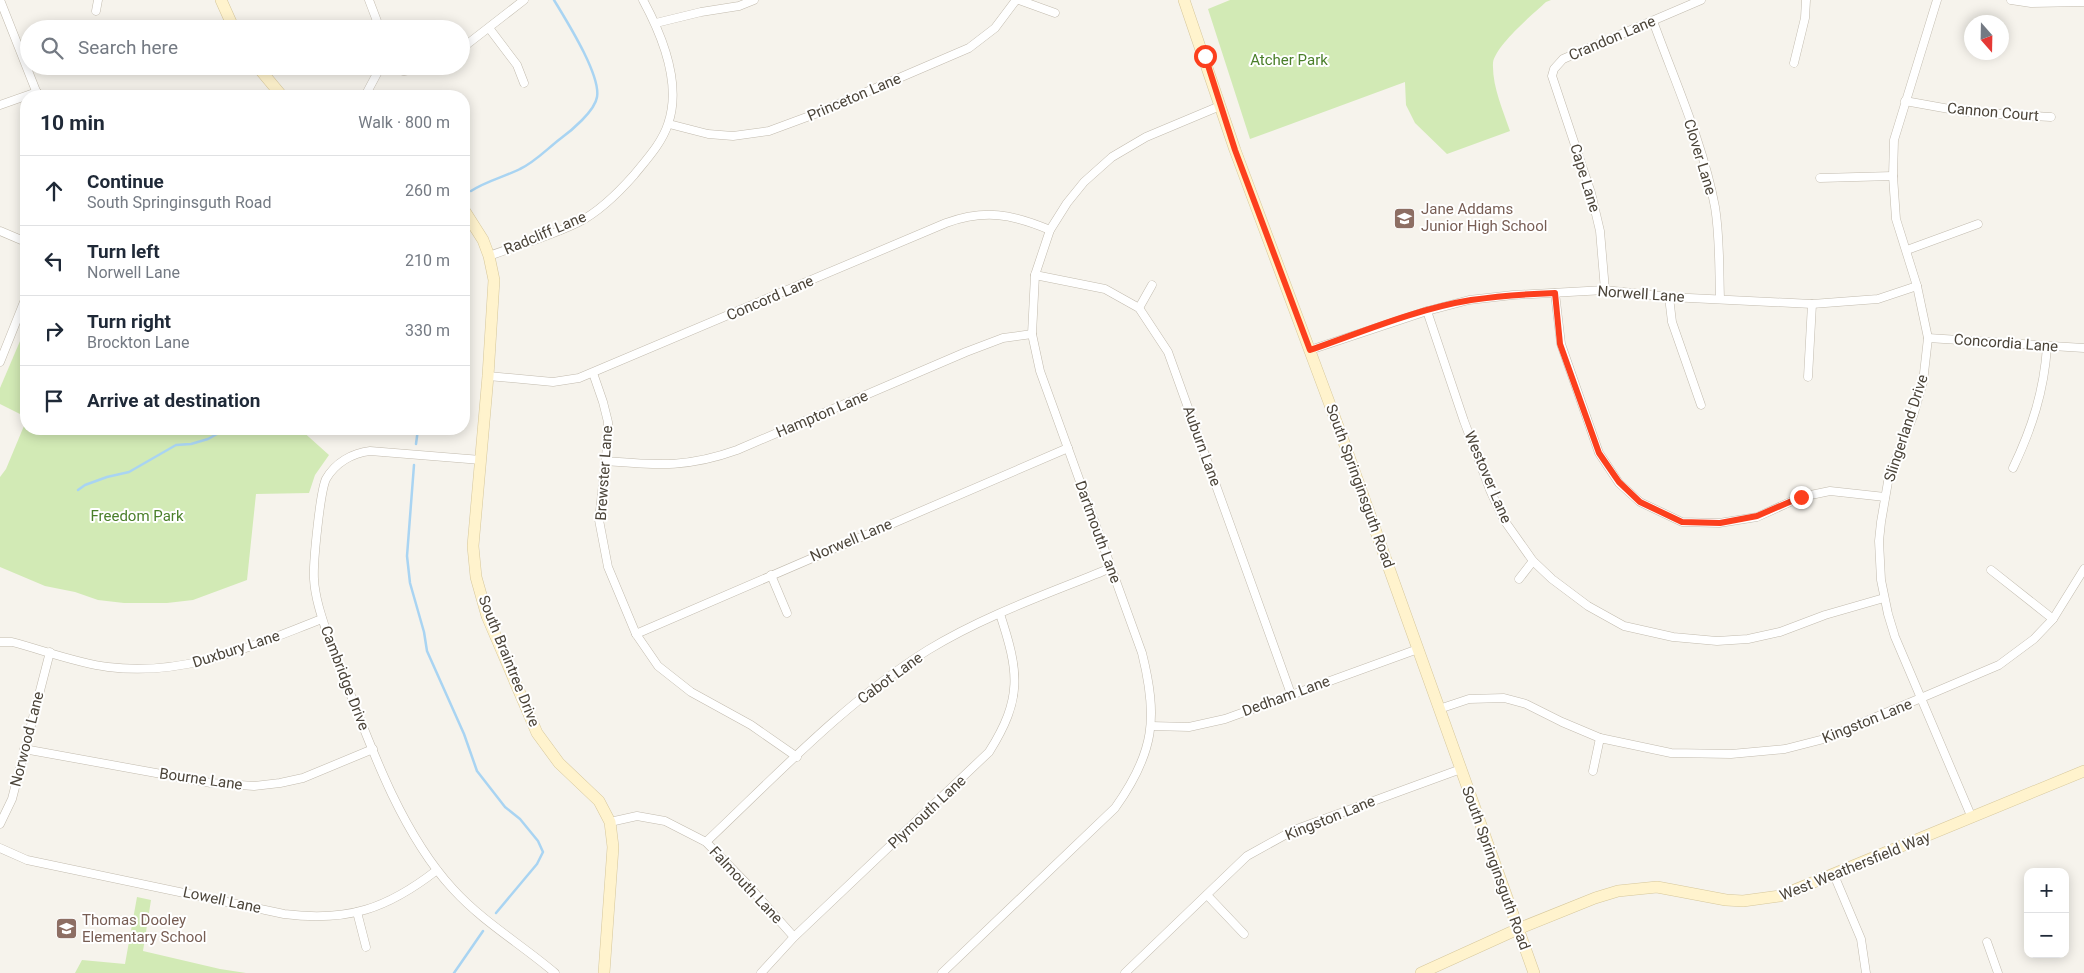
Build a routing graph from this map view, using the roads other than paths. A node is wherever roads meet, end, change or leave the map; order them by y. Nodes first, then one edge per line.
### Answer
1 (98, 0) edge
2 (222, 0) edge
3 (369, 0) edge
4 (524, 0) edge
5 (644, 0) edge
6 (754, 0) edge
7 (1018, 0) edge
8 (1184, 0) edge
9 (1702, 0) edge
10 (1806, 0) edge
11 (1937, 0) edge
12 (2011, 0) edge
13 (2084, 2) edge
14 (1, 6) edge
15 (96, 11) dead end
16 (1055, 13) dead end
17 (230, 20) edge
18 (377, 20) edge
19 (1653, 21) junction
20 (656, 23) junction
21 (489, 28) junction
22 (470, 42) edge
23 (20, 52) edge
24 (1794, 63) dead end
25 (1554, 69) joint
26 (29, 75) edge
27 (264, 75) edge
28 (377, 75) edge
29 (524, 83) dead end
30 (35, 90) edge
31 (277, 90) edge
32 (368, 90) edge
33 (20, 99) edge
34 (1906, 101) junction
35 (0, 105) edge
36 (1220, 106) junction
37 (2051, 117) dead end
38 (669, 124) junction
39 (1893, 176) junction
40 (1820, 178) dead end
41 (470, 219) edge
42 (1978, 224) dead end
43 (1050, 230) junction
44 (0, 231) edge
45 (20, 239) edge
46 (1907, 250) junction
47 (490, 256) junction
48 (1035, 275) junction
49 (1152, 286) dead end
50 (1917, 286) junction
51 (1605, 290) junction
52 (1555, 293) junction
53 (1669, 297) junction
54 (1720, 298) junction
55 (1812, 304) junction
56 (1139, 308) junction
57 (20, 310) edge
58 (1428, 311) junction
59 (1032, 334) junction
60 (1928, 338) junction
61 (2047, 347) junction
62 (2084, 348) edge
63 (2, 350) edge
64 (1310, 350) junction
65 (0, 362) edge
66 (594, 373) junction
67 (488, 376) junction
68 (1808, 376) dead end
69 (1702, 404) dead end
70 (1068, 448) junction
71 (481, 460) junction
72 (606, 461) junction
73 (2013, 468) dead end
74 (1885, 498) junction
75 (1533, 561) junction
76 (1111, 568) junction
77 (2084, 569) edge
78 (1991, 570) dead end
79 (771, 575) junction
80 (1520, 579) dead end
81 (1884, 598) junction
82 (786, 613) dead end
83 (1000, 614) junction
84 (322, 619) junction
85 (2053, 619) junction
86 (636, 634) junction
87 (0, 642) edge
88 (1418, 649) junction
89 (50, 652) junction
90 (1291, 694) junction
91 (1920, 699) junction
92 (1439, 709) junction
93 (1151, 726) junction
94 (1600, 738) junction
95 (24, 749) junction
96 (373, 749) junction
97 (797, 757) junction
98 (1461, 769) junction
99 (1593, 771) dead end
100 (2084, 771) edge
101 (1972, 818) junction
102 (610, 822) junction
103 (0, 824) edge
104 (706, 842) junction
105 (0, 848) edge
106 (437, 870) junction
107 (1834, 874) junction
108 (1207, 895) junction
109 (357, 912) junction
110 (1518, 929) junction
111 (1244, 934) dead end
112 (794, 937) junction
113 (1987, 942) dead end
114 (366, 947) dead end
115 (552, 972) edge
116 (604, 973) edge
117 (761, 973) edge
118 (942, 973) edge
119 (1125, 973) edge
120 (1421, 973) edge
121 (1534, 973) edge
122 (1866, 973) edge
123 (1998, 973) edge

1 - 15 street
2 - 17 street
3 - 18 street
4 - 21 street
5 - 20 street, Radcliff Lane
6 - 20 street
7 - 16 street
7 - 38 street, Princeton Lane
8 - 36 street, South Springinsguth Road
9 - 19 street, Crandon Lane
10 - 24 street
11 - 34 street, Slingerland Drive
12 - 13 street
14 - 23 street
19 - 25 street, Crandon Lane
19 - 54 street, Clover Lane
20 - 38 street, Radcliff Lane
21 - 22 street
21 - 29 street
25 - 51 street, Cape Lane
26 - 30 street
27 - 31 street
28 - 32 street
33 - 35 street
34 - 37 street, Cannon Court
34 - 39 street, Slingerland Drive
36 - 43 street, Dartmouth Lane
36 - 64 street, South Springinsguth Road
38 - 47 street, Radcliff Lane
39 - 40 street
39 - 46 street, Slingerland Drive
41 - 47 street, South Braintree Drive
42 - 46 street
43 - 48 street, Dartmouth Lane
43 - 66 street, Concord Lane
44 - 45 street
46 - 50 street, Slingerland Drive
47 - 67 street, South Braintree Drive
48 - 56 street, Auburn Lane
48 - 59 street, Dartmouth Lane
49 - 56 street
50 - 55 street, Norwell Lane
50 - 60 street, Slingerland Drive
51 - 52 street, Norwell Lane
51 - 53 street, Norwell Lane
52 - 58 street, Norwell Lane
52 - 74 street
53 - 54 street, Norwell Lane
53 - 69 street
54 - 55 street, Norwell Lane
55 - 68 street
56 - 90 street, Auburn Lane
57 - 63 street
58 - 64 street, Norwell Lane
58 - 75 street, Westover Lane
59 - 70 street, Dartmouth Lane
59 - 72 street, Hampton Lane
60 - 61 street, Concordia Lane
60 - 74 street, Slingerland Drive
61 - 62 street, Concordia Lane
61 - 73 street
63 - 65 street
64 - 88 street, South Springinsguth Road
66 - 67 street, Concord Lane
66 - 72 street, Brewster Lane
67 - 71 street, South Braintree Drive
70 - 76 street, Dartmouth Lane
70 - 79 street, Norwell Lane
71 - 84 street, Cambridge Drive
71 - 102 street, South Braintree Drive
72 - 86 street, Brewster Lane
74 - 81 street, Slingerland Drive
75 - 80 street
75 - 81 street, Westover Lane
76 - 83 street, Cabot Lane
76 - 93 street, Dartmouth Lane
77 - 85 street, Kingston Lane
78 - 85 street
79 - 82 street
79 - 86 street, Norwell Lane
81 - 91 street, Slingerland Drive
83 - 97 street, Cabot Lane
83 - 112 street, Plymouth Lane
84 - 89 street, Duxbury Lane
84 - 96 street, Cambridge Drive
85 - 91 street, Kingston Lane
86 - 97 street, Brewster Lane
87 - 89 street, Duxbury Lane
88 - 90 street, Dedham Lane
88 - 92 street, South Springinsguth Road
89 - 95 street, Norwood Lane
90 - 93 street, Dedham Lane
91 - 94 street, Kingston Lane
91 - 101 street, Slingerland Drive
92 - 94 street, Kingston Lane
92 - 98 street, South Springinsguth Road
93 - 118 street, Dartmouth Lane
94 - 99 street
95 - 96 street, Bourne Lane
95 - 103 street, Norwood Lane
96 - 106 street, Cambridge Drive
97 - 104 street, Cabot Lane
98 - 108 street, Kingston Lane
98 - 110 street, South Springinsguth Road
100 - 101 street, West Weathersfield Way
101 - 107 street, West Weathersfield Way
102 - 104 street, Falmouth Lane
102 - 116 street, South Braintree Drive
104 - 112 street, Falmouth Lane
105 - 109 street, Lowell Lane
106 - 109 street, Lowell Lane
106 - 115 street, Cambridge Drive
107 - 110 street, West Weathersfield Way
107 - 122 street
108 - 111 street
108 - 119 street, Kingston Lane
109 - 114 street
110 - 120 street, West Weathersfield Way
110 - 121 street, South Springinsguth Road
112 - 117 street, Plymouth Lane
113 - 123 street

